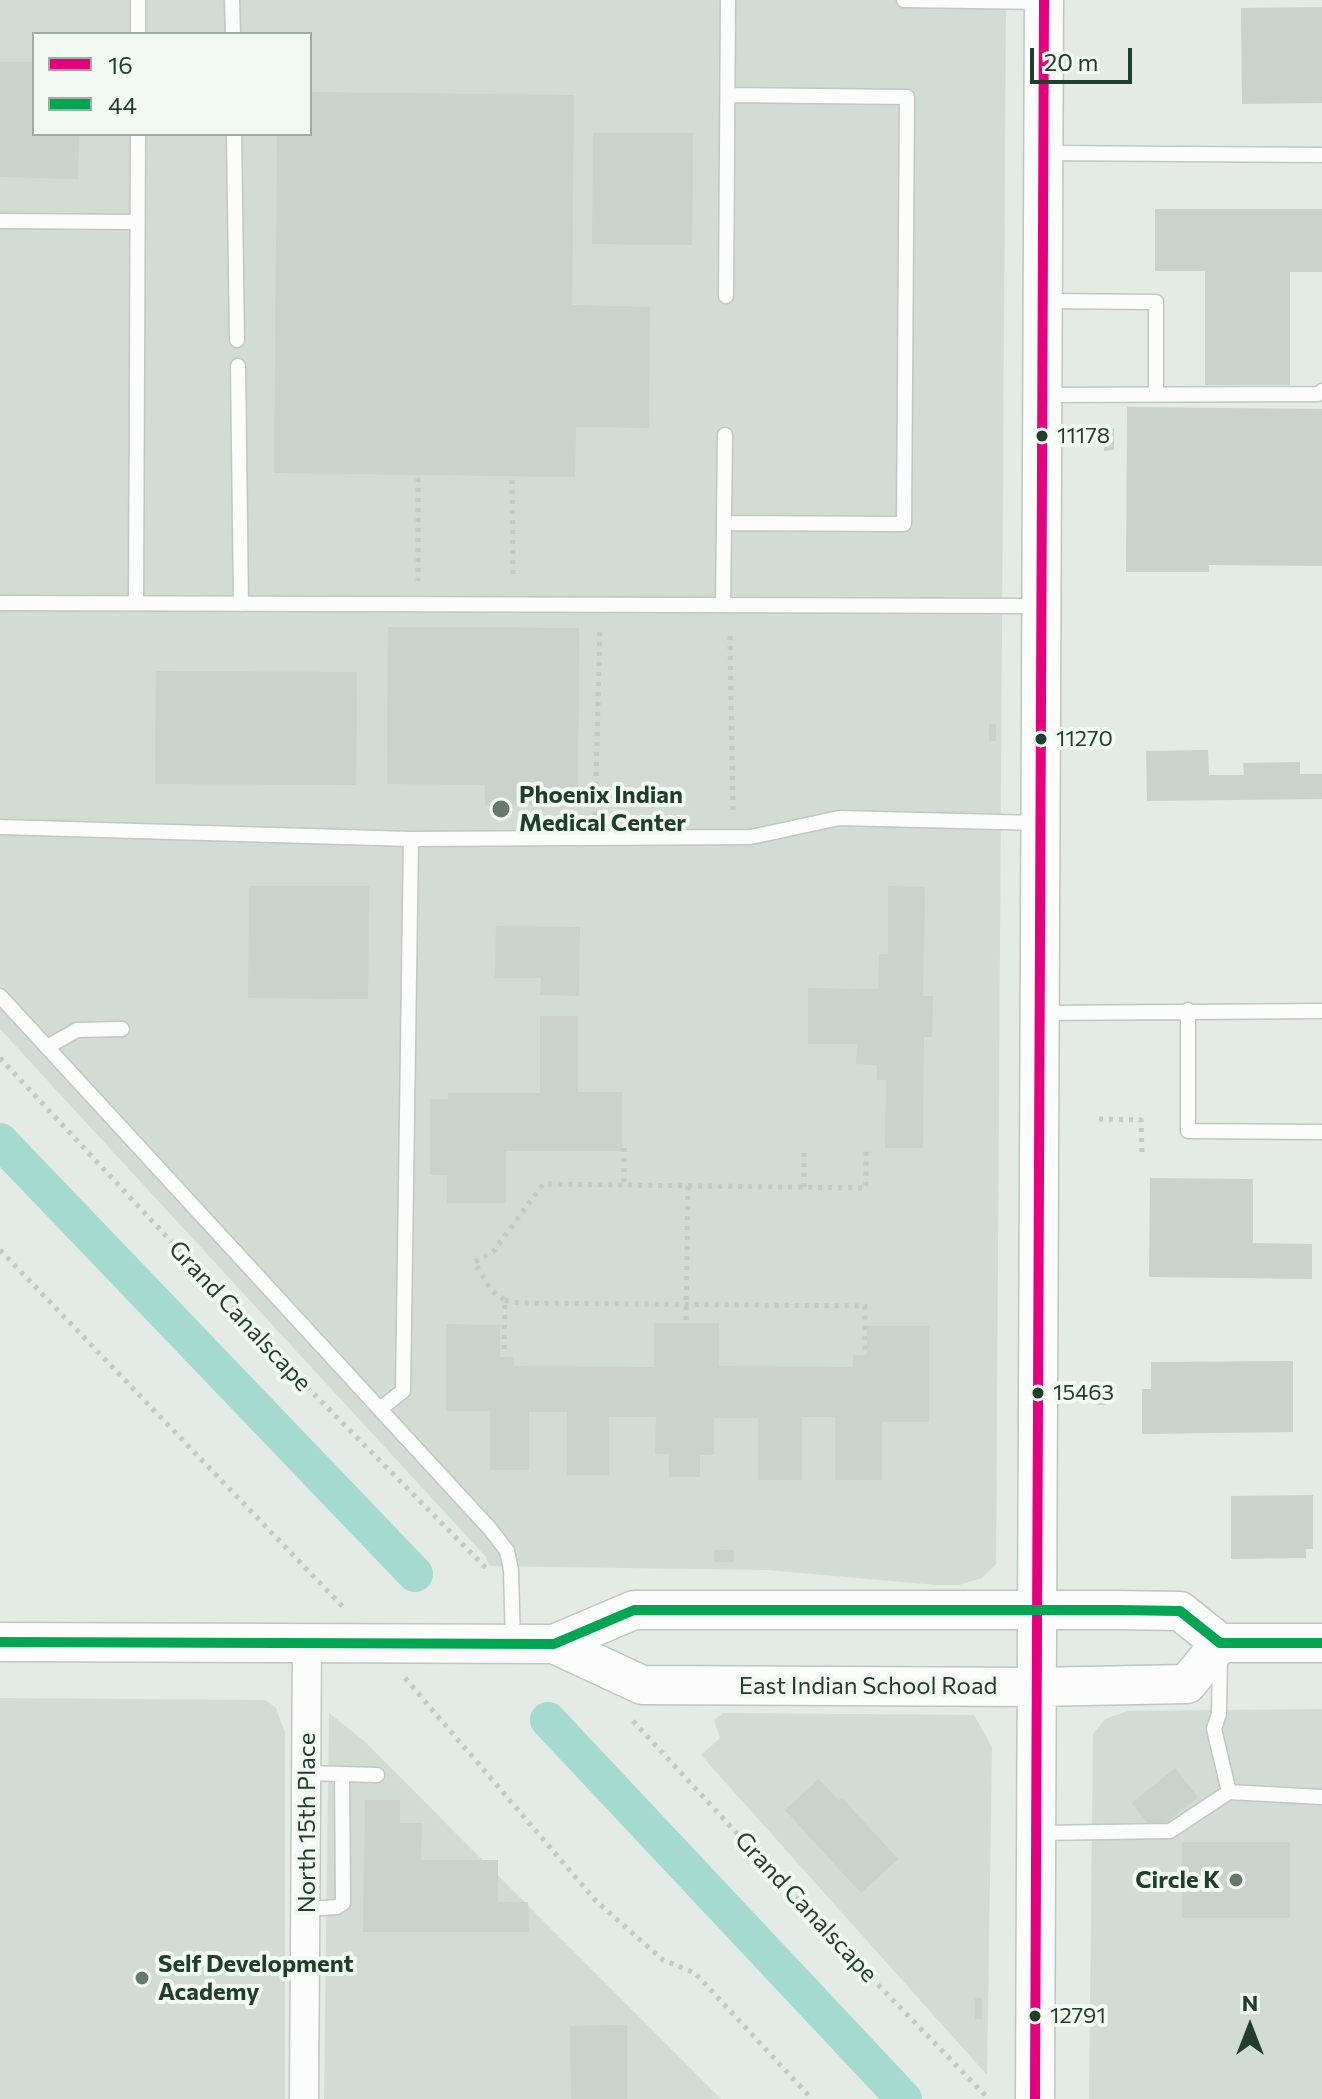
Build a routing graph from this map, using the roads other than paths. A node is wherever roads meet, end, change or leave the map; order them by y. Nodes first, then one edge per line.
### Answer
1 (138, 0) edge
2 (232, 0) edge
3 (728, 0) edge
4 (904, 0) edge
5 (1044, 1) edge
6 (138, 32) edge
7 (233, 32) edge
8 (728, 95) junction
9 (138, 136) edge
10 (234, 136) edge
11 (1043, 153) junction
12 (1322, 155) edge
13 (0, 221) edge
14 (137, 222) junction
15 (726, 296) dead end
16 (1043, 301) junction
17 (237, 340) dead end
18 (238, 366) dead end
19 (1322, 391) edge
20 (1156, 394) junction
21 (1042, 395) junction
22 (725, 435) dead end
23 (724, 523) junction
24 (0, 603) edge
25 (136, 603) junction
26 (241, 604) junction
27 (723, 605) junction
28 (1041, 606) junction
29 (1040, 823) junction
30 (0, 827) edge
31 (411, 839) junction
32 (0, 996) edge
33 (1188, 1010) junction
34 (1322, 1011) edge
35 (1038, 1013) junction
36 (122, 1029) dead end
37 (47, 1047) junction
38 (1322, 1132) edge
39 (380, 1409) junction
40 (1035, 1610) junction
41 (0, 1642) edge
42 (307, 1643) junction
43 (1220, 1643) junction
44 (1322, 1643) edge
45 (513, 1644) junction
46 (554, 1644) junction
47 (1035, 1687) junction
48 (307, 1773) junction
49 (342, 1774) junction
50 (377, 1775) dead end
51 (1229, 1792) junction
52 (1322, 1797) edge
53 (1035, 1833) junction
54 (306, 1909) junction
55 (304, 2099) edge
56 (1035, 2099) edge

1 - 6 lane
2 - 7 lane
3 - 8 lane
4 - 5 lane
5 - 11 main road
8 - 15 lane
8 - 23 lane
9 - 14 lane
10 - 17 lane
11 - 12 lane
11 - 16 main road
13 - 14 lane
14 - 25 lane
16 - 20 lane
16 - 21 main road
18 - 26 lane
19 - 20 lane
20 - 21 lane
21 - 28 main road
22 - 23 lane
23 - 27 lane
24 - 25 lane
25 - 26 lane
26 - 27 lane
27 - 28 lane
28 - 29 main road
29 - 31 lane
29 - 35 main road
30 - 31 lane
31 - 39 lane
32 - 37 lane
33 - 34 lane
33 - 35 lane
33 - 38 lane
35 - 40 main road
36 - 37 lane
37 - 39 lane
39 - 45 lane
40 - 43 main road, East Indian School Road
40 - 46 main road, East Indian School Road
40 - 47 main road
41 - 42 main road, East Indian School Road
42 - 45 main road, East Indian School Road
42 - 48 street, North 15th Place
43 - 44 main road
43 - 47 main road, East Indian School Road
43 - 51 lane
45 - 46 main road, East Indian School Road
46 - 47 main road, East Indian School Road
47 - 53 main road
48 - 49 lane
48 - 54 street, North 15th Place
49 - 50 lane
49 - 54 lane
51 - 52 lane
51 - 53 lane
53 - 56 main road
54 - 55 street, North 15th Place

